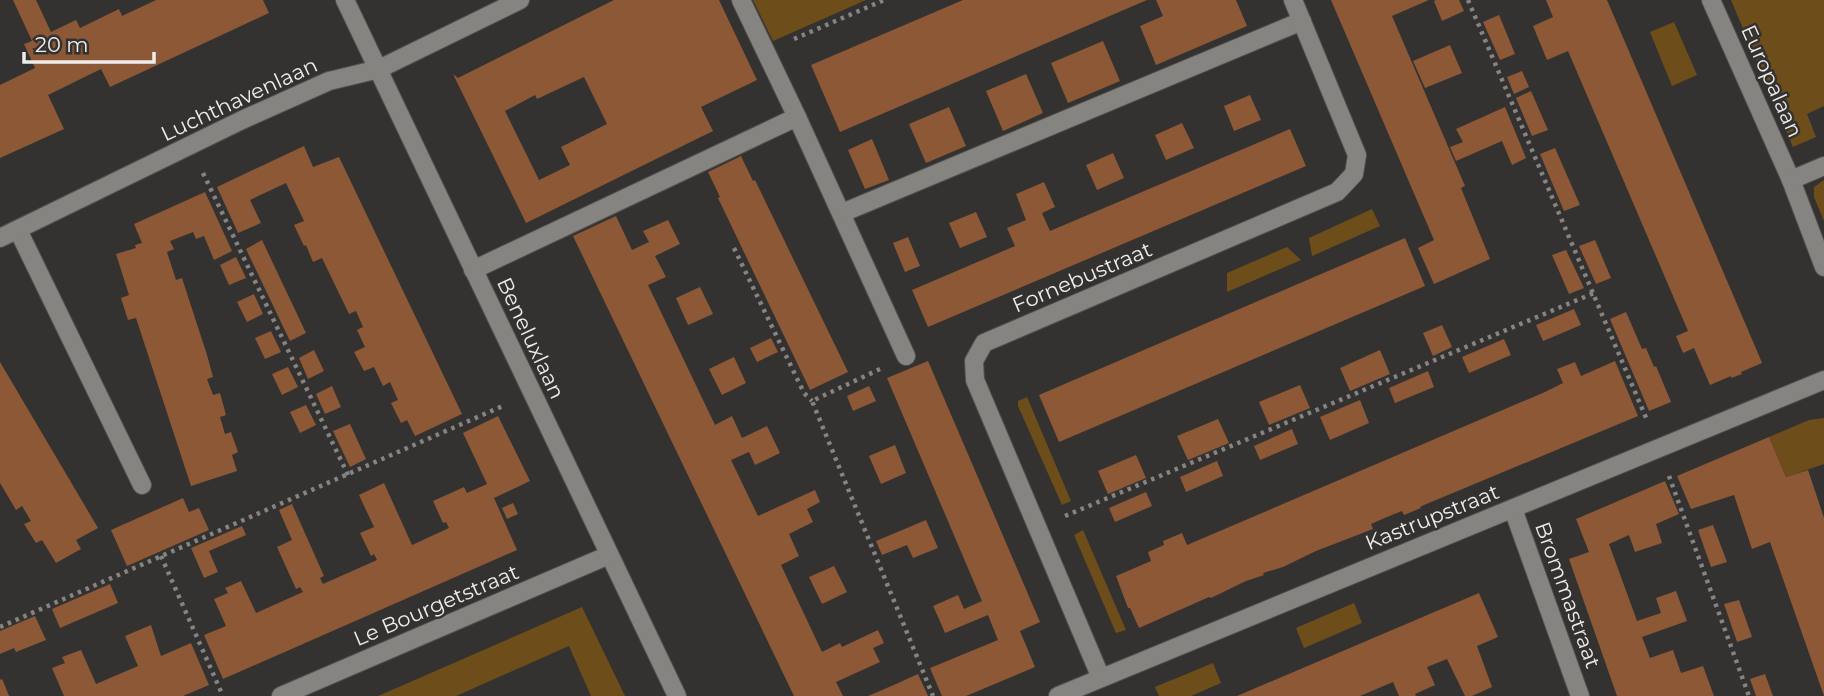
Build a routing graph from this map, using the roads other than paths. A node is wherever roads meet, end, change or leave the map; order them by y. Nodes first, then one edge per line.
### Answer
1 (345, 0) edge
2 (520, 0) edge
3 (741, 0) edge
4 (1293, 0) edge
5 (1711, 0) edge
6 (1302, 21) junction
7 (379, 69) junction
8 (797, 117) junction
9 (1824, 166) edge
10 (1791, 180) junction
11 (842, 214) junction
12 (18, 230) junction
13 (0, 238) edge
14 (1824, 267) edge
15 (473, 270) junction
16 (906, 356) road end
17 (1824, 380) edge
18 (142, 485) dead end
19 (1513, 509) junction
20 (609, 555) junction
21 (1101, 678) junction
22 (281, 696) edge
23 (677, 696) edge
24 (1058, 696) edge
25 (1580, 696) edge

1 - 7 street, Beneluxlaan
2 - 7 street, Luchthavenlaan
3 - 8 street
4 - 6 street, Fornebustraat
5 - 10 street, Europalaan
6 - 11 street
6 - 21 street, Fornebustraat
7 - 12 street, Luchthavenlaan
7 - 15 street, Beneluxlaan
8 - 11 street
8 - 15 street
9 - 10 street
10 - 14 street, Europalaan
11 - 16 street
12 - 13 street, Luchthavenlaan
12 - 18 street
15 - 20 street, Beneluxlaan
17 - 19 street, Kastrupstraat
19 - 21 street, Kastrupstraat
19 - 25 street, Brommastraat
20 - 22 street, Le Bourgetstraat
20 - 23 street, Beneluxlaan
21 - 24 street, Kastrupstraat

